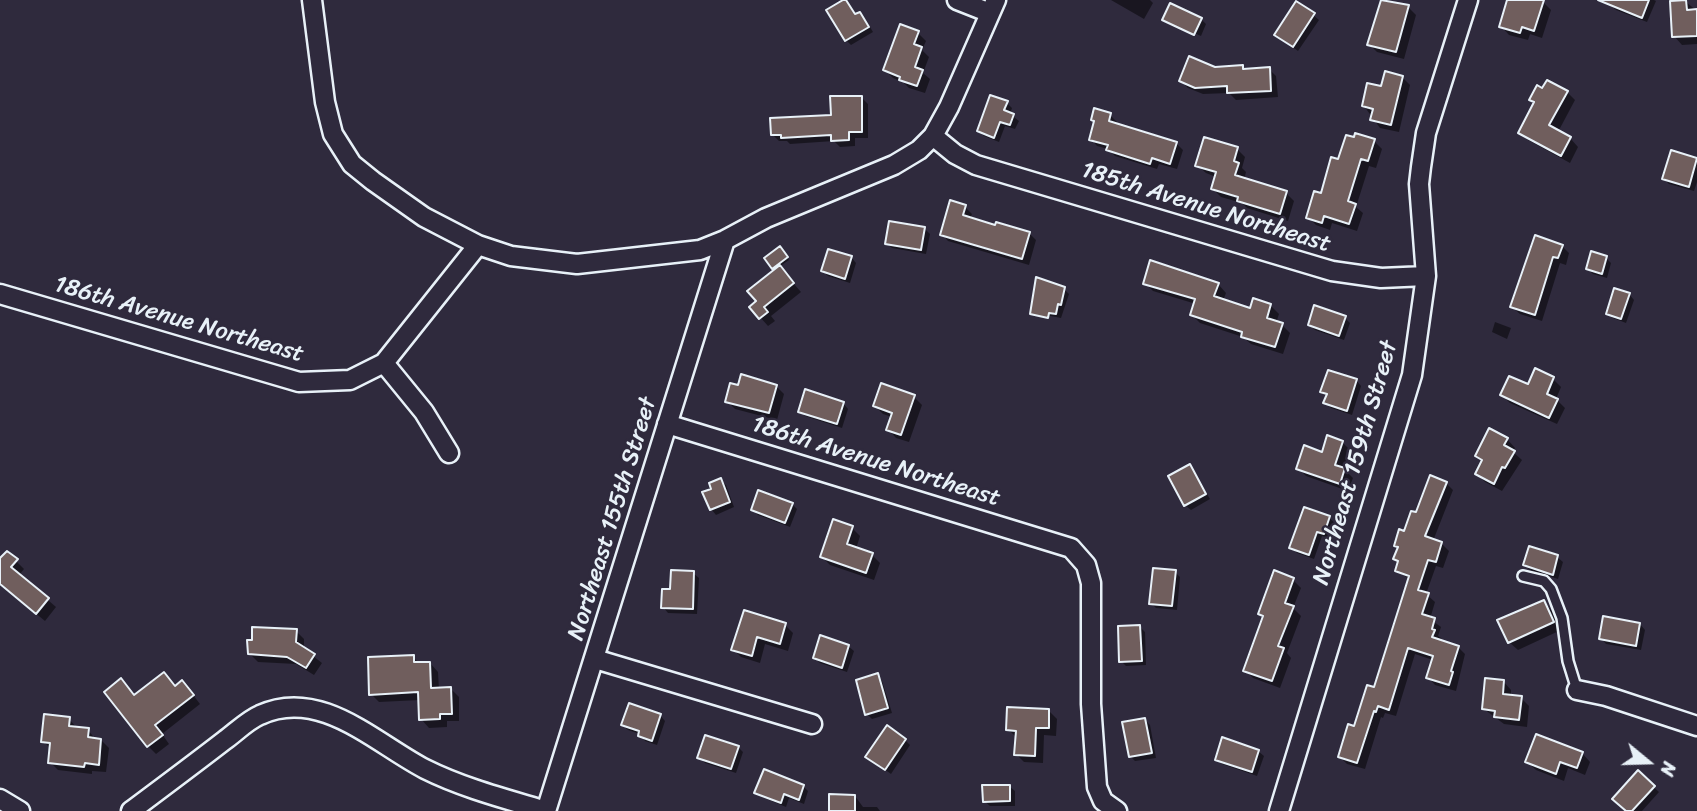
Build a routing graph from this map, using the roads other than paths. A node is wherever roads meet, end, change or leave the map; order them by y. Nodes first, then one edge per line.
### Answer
1 (312, 0) edge
2 (957, 0) edge
3 (1468, 0) edge
4 (993, 6) edge
5 (933, 136) junction
6 (725, 240) junction
7 (478, 244) junction
8 (1426, 276) junction
9 (0, 295) edge
10 (384, 363) junction
11 (667, 424) junction
12 (449, 453) dead end
13 (1523, 576) dead end
14 (595, 659) junction
15 (1577, 690) joint
16 (813, 724) dead end
17 (1697, 726) edge
18 (0, 799) edge
19 (20, 811) edge
20 (131, 811) edge
21 (546, 811) edge
22 (1117, 811) edge
23 (1279, 811) edge

1 - 7 street
2 - 4 street
3 - 8 street, Northeast 159th Street
4 - 5 street
5 - 6 street
5 - 8 street, 185th Avenue Northeast
6 - 7 street
6 - 11 street, Northeast 155th Street
7 - 10 street
8 - 23 street, Northeast 159th Street
9 - 10 street, 186th Avenue Northeast
10 - 12 street
11 - 14 street, Northeast 155th Street
11 - 22 street, 186th Avenue Northeast
13 - 15 lane
14 - 16 street
14 - 21 street, Northeast 155th Street
15 - 17 street
18 - 19 street
20 - 21 street

